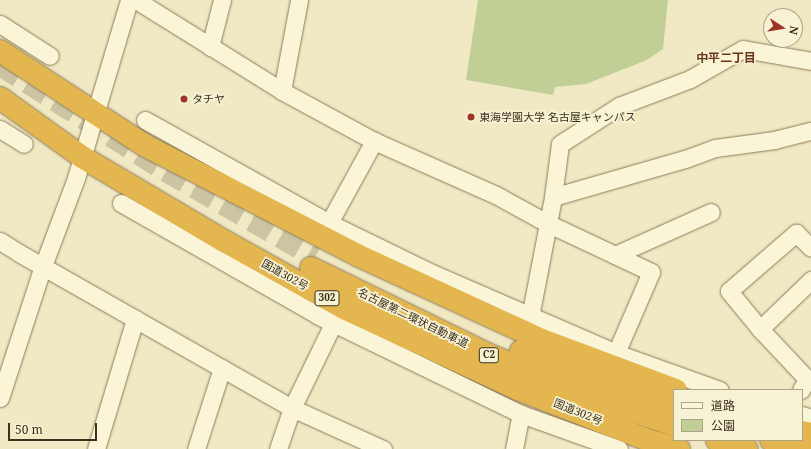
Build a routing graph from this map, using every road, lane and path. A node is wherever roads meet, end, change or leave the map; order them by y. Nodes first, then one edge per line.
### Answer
1 (129, 0) edge
2 (136, 0) edge
3 (222, 0) edge
4 (299, 0) edge
5 (0, 24) edge
6 (210, 47) junction
7 (0, 51) edge
8 (50, 56) dead end
9 (811, 61) edge
10 (282, 91) junction
11 (0, 98) edge
12 (94, 113) junction
13 (145, 120) dead end
14 (0, 129) edge
15 (811, 131) edge
16 (176, 137) junction
17 (374, 141) junction
18 (24, 144) dead end
19 (144, 145) junction
20 (82, 157) junction
21 (553, 197) junction
22 (121, 203) dead end
23 (711, 212) dead end
24 (329, 223) junction
25 (547, 223) junction
26 (0, 241) edge
27 (811, 248) edge
28 (224, 251) junction
29 (615, 255) junction
30 (43, 266) junction
31 (811, 280) edge
32 (530, 317) junction
33 (135, 319) junction
34 (334, 322) junction
35 (760, 329) junction
36 (616, 353) junction
37 (222, 368) junction
38 (806, 382) edge
39 (673, 389) edge
40 (717, 389) edge
41 (0, 398) edge
42 (292, 408) junction
43 (673, 409) edge
44 (521, 414) junction
45 (673, 425) edge
46 (720, 441) edge
47 (775, 441) edge
48 (360, 444) edge
49 (96, 449) edge
50 (196, 449) edge
51 (278, 449) edge
52 (383, 449) edge
53 (514, 449) edge
54 (619, 449) edge
55 (679, 449) edge
56 (747, 449) edge
57 (803, 449) edge

1 - 12 street
2 - 6 street
3 - 6 street
4 - 10 street
5 - 8 street
6 - 10 street
7 - 12 highway
9 - 21 street
10 - 17 street
11 - 20 highway, 国道302号 / 302
12 - 19 highway
12 - 20 street
13 - 16 street
14 - 18 street
15 - 21 street
16 - 19 street
16 - 24 street
17 - 24 street
17 - 25 street
19 - 39 highway
20 - 28 highway, 国道302号 / 302
20 - 30 street
21 - 25 street
22 - 28 street
23 - 29 street
24 - 32 street
25 - 29 street
25 - 32 street
26 - 30 street
27 - 35 street
28 - 34 street
28 - 55 highway, 国道302号 / 302
29 - 36 street
30 - 33 street
30 - 41 street
31 - 35 street
32 - 36 street
33 - 37 street
33 - 49 street
34 - 42 street
34 - 44 street
35 - 38 street
36 - 40 street
37 - 42 street
37 - 50 street
42 - 48 street
42 - 51 street
43 - 45 highway, 名古屋第二環状自動車道 / C2
44 - 53 street
44 - 54 street
46 - 56 highway
47 - 57 highway
48 - 52 street

